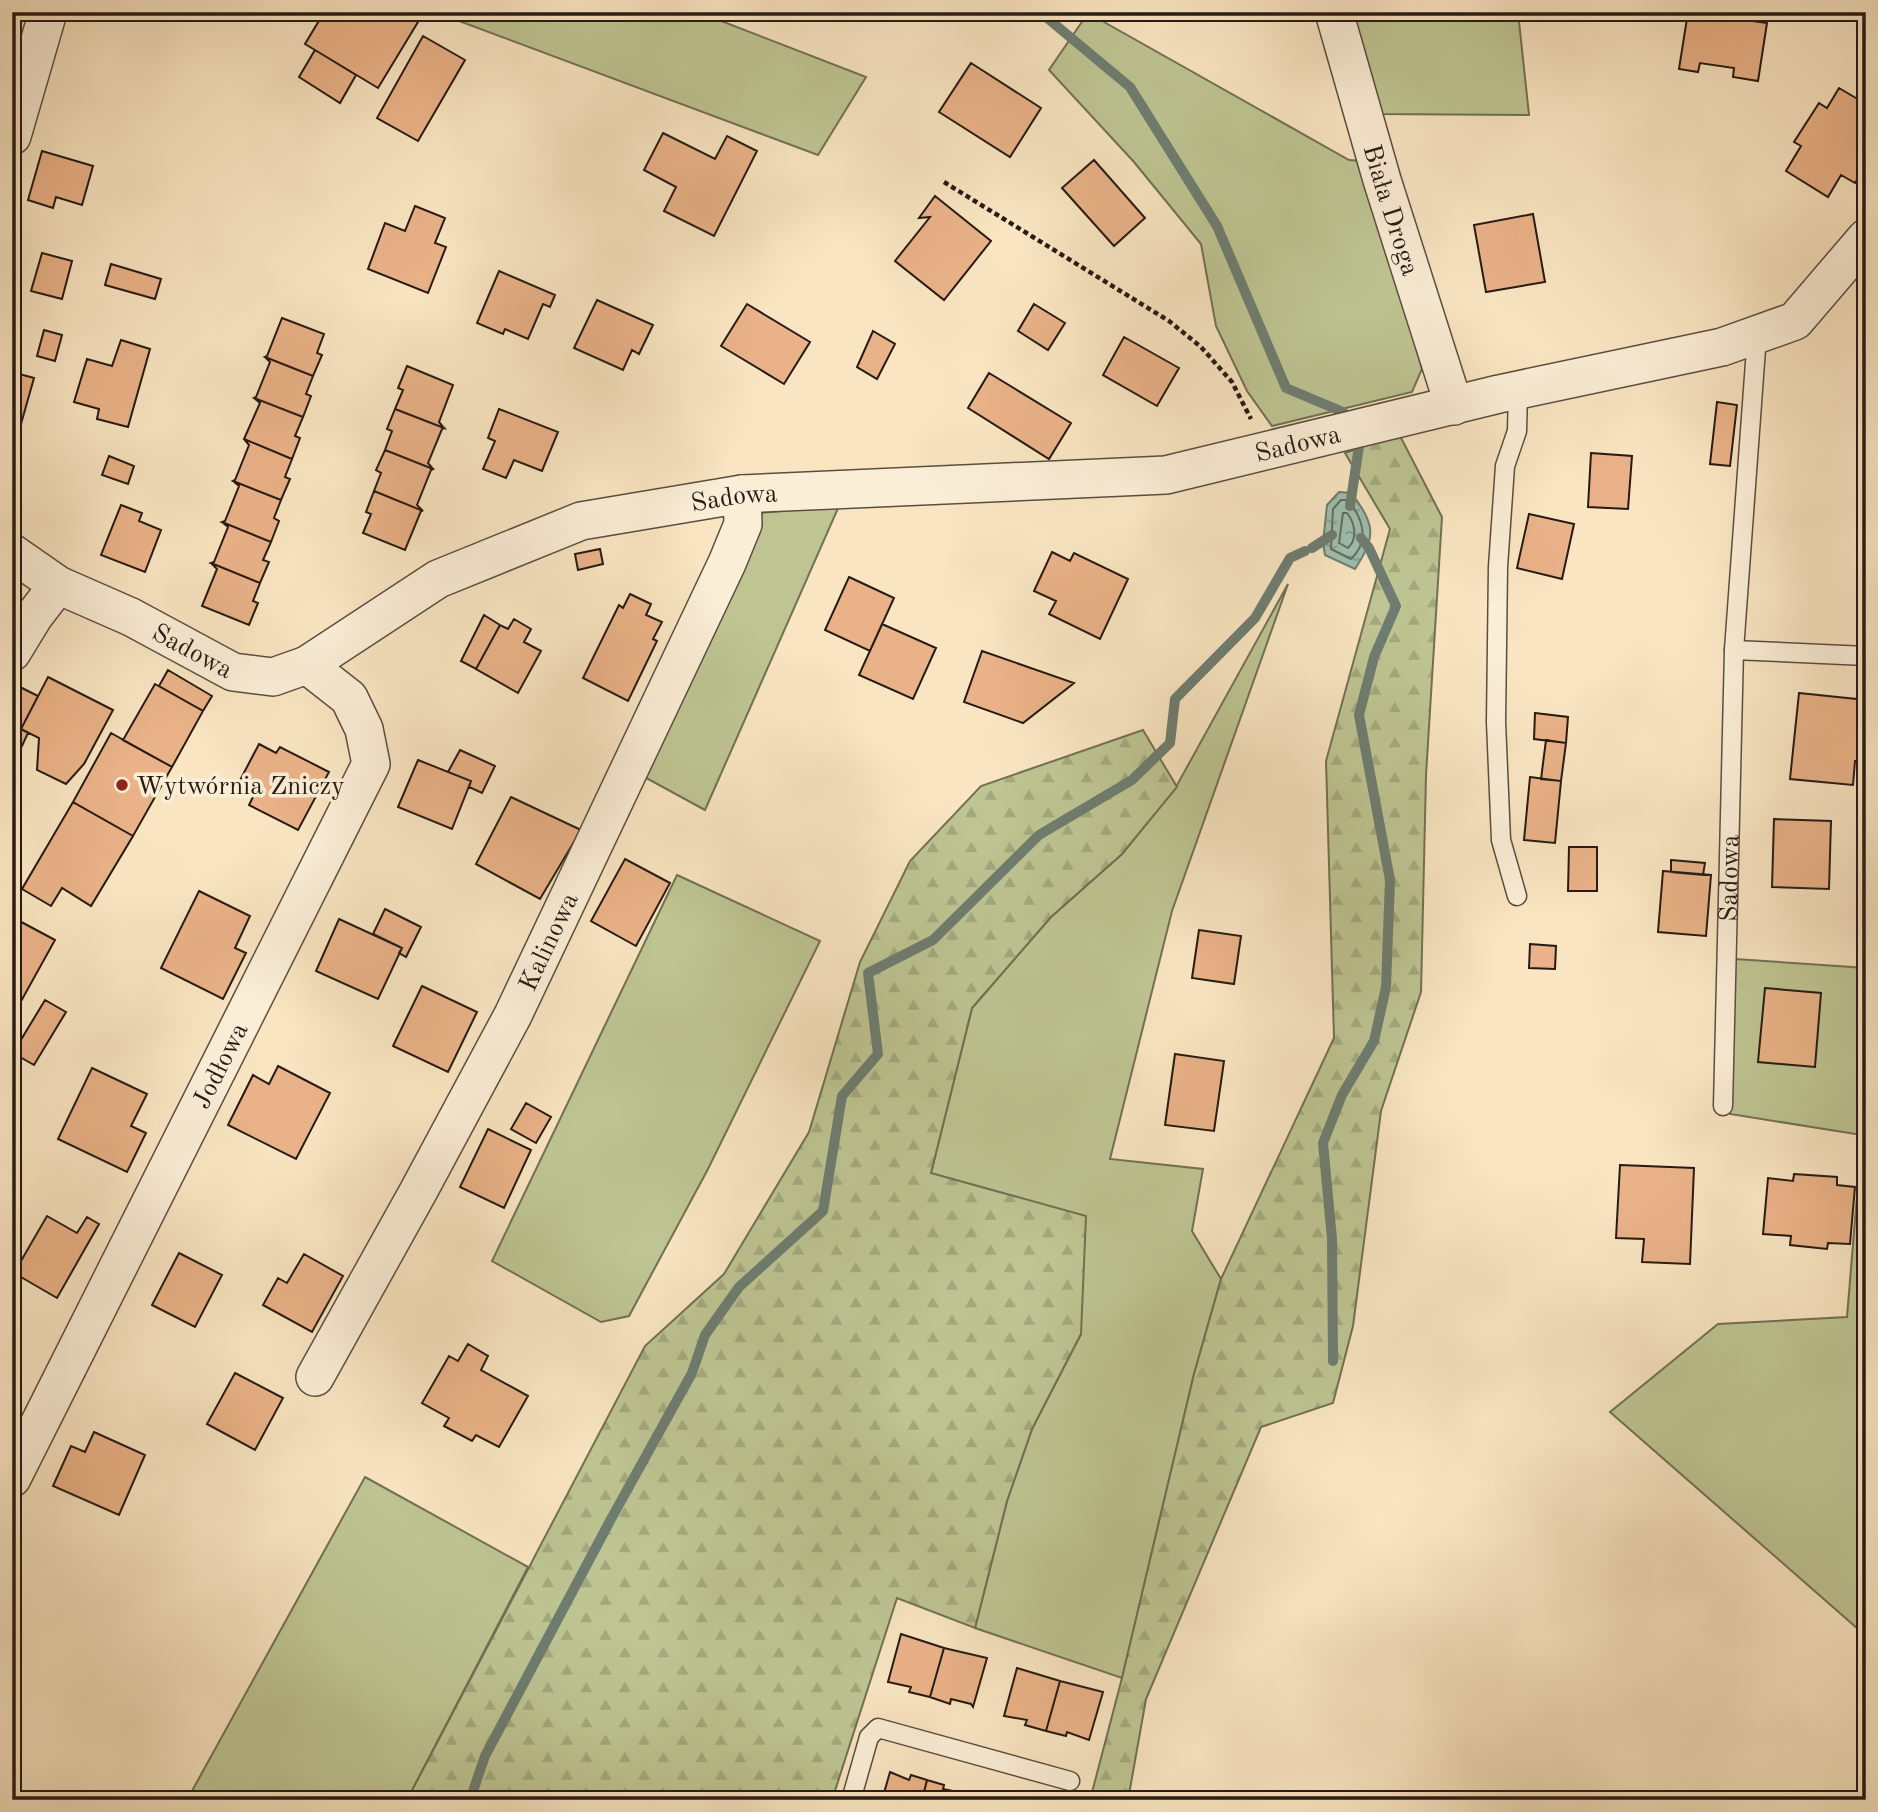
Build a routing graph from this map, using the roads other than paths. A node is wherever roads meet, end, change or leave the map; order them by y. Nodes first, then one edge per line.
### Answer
1 (48, 12) edge
2 (1334, 12) edge
3 (12, 136) edge
4 (1866, 238) edge
5 (1757, 335) junction
6 (1518, 391) junction
7 (1454, 406) junction
8 (742, 494) junction
9 (12, 553) edge
10 (58, 585) junction
11 (1734, 650) junction
12 (12, 652) edge
13 (1866, 656) edge
14 (307, 665) junction
15 (1517, 895) dead end
16 (1723, 1105) dead end
17 (315, 1377) dead end
18 (12, 1478) edge
19 (1070, 1781) dead end
20 (851, 1800) edge

1 - 3 street
2 - 7 street, Biała Droga
4 - 5 street, Sadowa
5 - 6 street, Sadowa
5 - 11 lane, Sadowa
6 - 7 street, Sadowa
6 - 15 lane
7 - 8 street, Sadowa
8 - 14 street, Sadowa
8 - 17 street, Kalinowa
9 - 10 street, Sadowa
10 - 12 street
10 - 14 street, Sadowa
11 - 13 lane
11 - 16 lane, Sadowa
14 - 18 street, Jodłowa
19 - 20 lane

